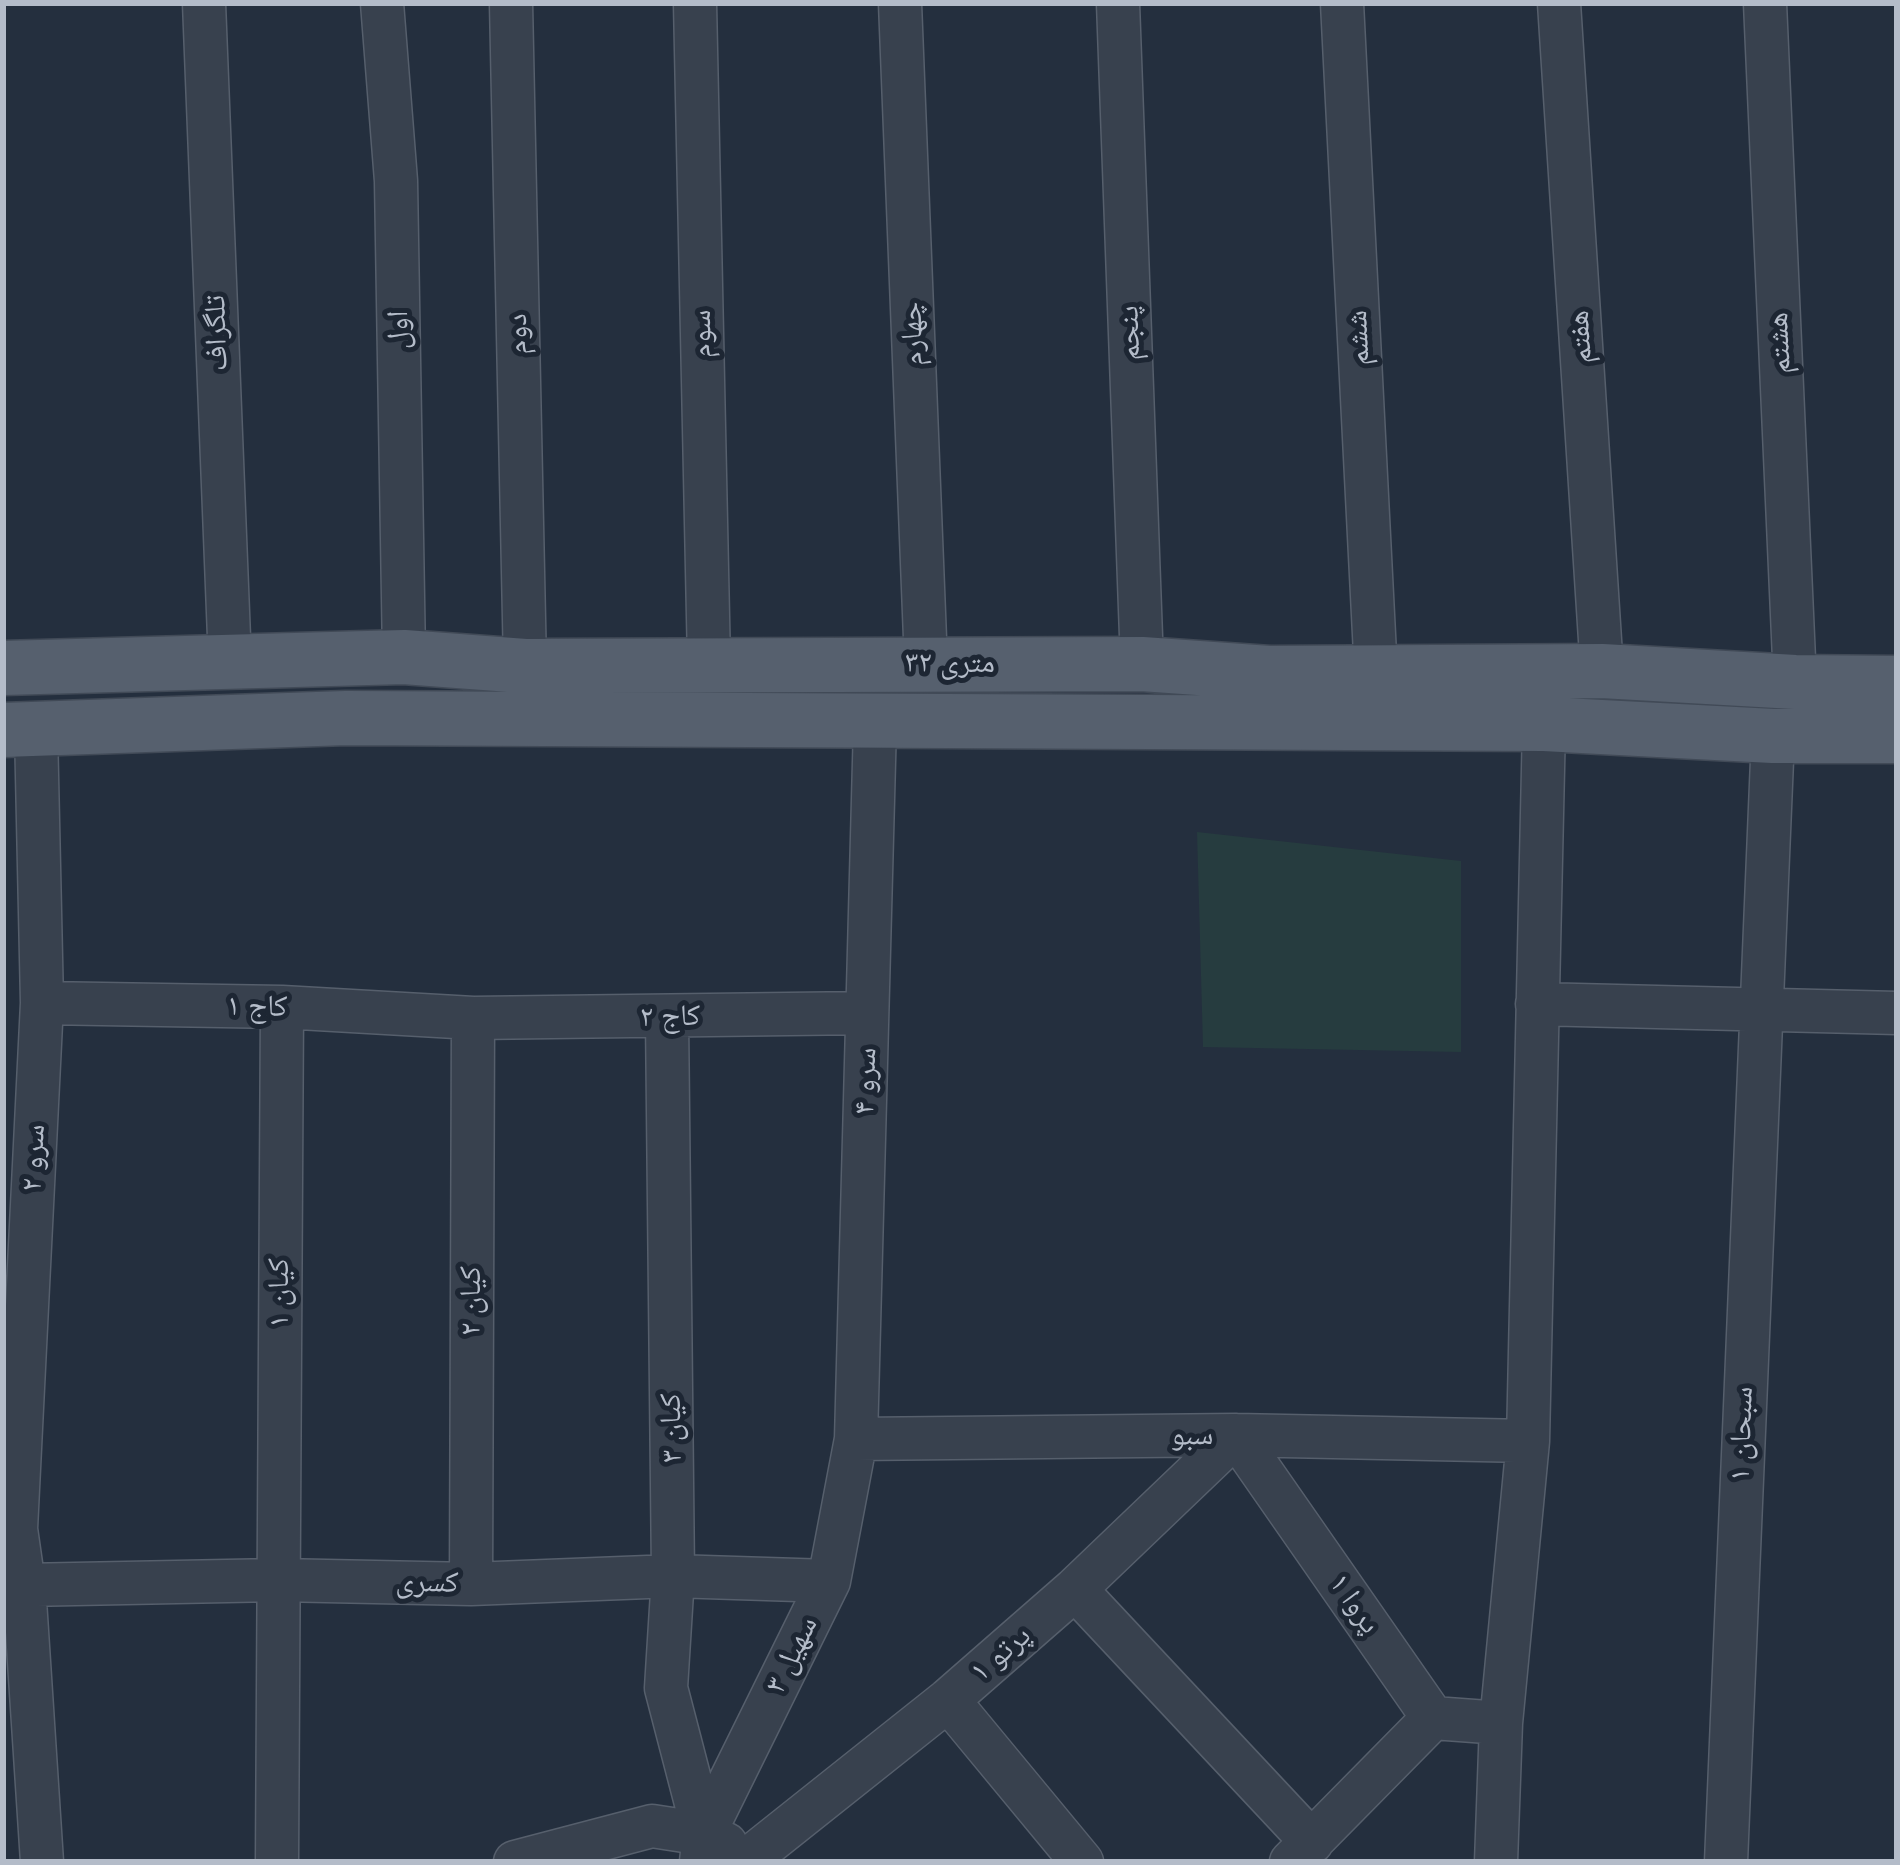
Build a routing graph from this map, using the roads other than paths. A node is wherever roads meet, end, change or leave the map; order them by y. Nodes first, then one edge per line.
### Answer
1 (203, 3) edge
2 (382, 3) edge
3 (511, 3) edge
4 (695, 3) edge
5 (900, 3) edge
6 (1118, 3) edge
7 (1342, 3) edge
8 (1559, 3) edge
9 (1765, 3) edge
10 (404, 657) junction
11 (230, 663) junction
12 (709, 664) junction
13 (926, 664) junction
14 (1142, 664) junction
15 (525, 666) junction
16 (3, 668) edge
17 (1602, 671) junction
18 (1376, 674) junction
19 (1795, 682) junction
20 (1897, 683) edge
21 (1542, 699) junction
22 (875, 724) junction
23 (19, 730) edge
24 (1773, 736) junction
25 (1897, 736) edge
26 (42, 1003) junction
27 (1537, 1004) junction
28 (282, 1007) junction
29 (1759, 1007) junction
30 (868, 1013) junction
31 (1897, 1013) edge
32 (667, 1017) junction
33 (473, 1018) junction
34 (1236, 1436) junction
35 (856, 1439) junction
36 (1528, 1441) junction
37 (9, 1529) edge
38 (673, 1576) junction
39 (278, 1580) junction
40 (830, 1581) junction
41 (24, 1585) junction
42 (471, 1585) junction
43 (1075, 1589) junction
44 (948, 1700) junction
45 (1433, 1718) junction
46 (1501, 1723) junction
47 (703, 1848) edge
48 (1301, 1852) edge
49 (755, 1859) edge
50 (41, 1862) edge
51 (278, 1862) edge
52 (514, 1862) edge
53 (1082, 1862) edge
54 (1496, 1862) edge
55 (1726, 1862) edge

1 - 11 street, تلگراف
2 - 10 street, اول
3 - 15 street, دوم
4 - 12 street, سوم
5 - 13 street, چهارم
6 - 14 street, پنجم
7 - 18 street, ششم
8 - 17 street, هفتم
9 - 19 street, هشتم
10 - 11 main road, ۳۲ متری
10 - 15 main road, ۳۲ متری
11 - 16 main road, ۳۲ متری
12 - 13 main road, ۳۲ متری
12 - 15 main road, ۳۲ متری
13 - 14 main road, ۳۲ متری
14 - 18 main road, ۳۲ متری
17 - 19 main road, ۳۲ متری
17 - 21 main road, ۳۲ متری
18 - 21 main road, ۳۲ متری
19 - 20 main road, ۳۲ متری
21 - 22 main road, ۳۲ متری
21 - 24 main road, ۳۲ متری
21 - 27 street
22 - 23 main road, ۳۲ متری
22 - 30 street, سرو ۴
23 - 26 street, سرو ۲
24 - 25 main road, ۳۲ متری
24 - 29 street, سبحان ۱
26 - 28 street, کاج ۱
26 - 37 street, سرو ۲
27 - 29 street
27 - 36 street
28 - 33 street, کاج ۱
28 - 39 street, کیان ۱
29 - 31 street
29 - 55 street, سبحان ۱
30 - 32 street, کاج ۲
30 - 35 street, سرو ۴
32 - 33 street, کاج ۲
32 - 38 street, کیان ۳
33 - 42 street, کیان ۲
34 - 35 street, سبو
34 - 36 street, سبو
34 - 43 street, پرتو ۱
34 - 45 street, پروا ۱
35 - 40 street, سهیل ۳
36 - 46 street
37 - 41 street, سرو ۲
38 - 40 street, کسری
38 - 42 street, کسری
38 - 47 street, کیان ۳
39 - 41 street, کسری
39 - 42 street, کسری
39 - 51 street, کیان ۱
40 - 47 street, سهیل ۳
41 - 50 street, سرو ۲
43 - 44 street, پرتو ۱
43 - 48 street
44 - 49 street, پرتو ۱
44 - 53 street
45 - 46 street
45 - 48 street
46 - 54 street
47 - 49 street
47 - 52 street

